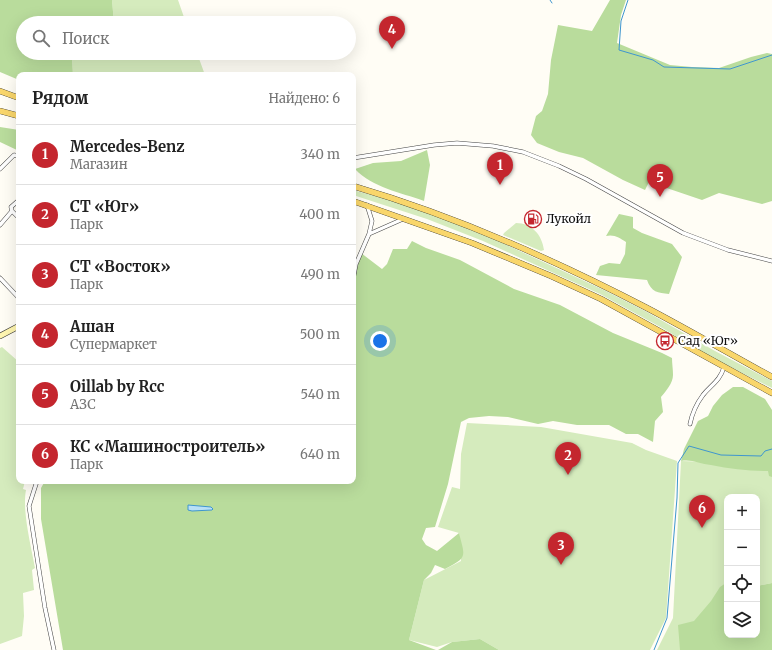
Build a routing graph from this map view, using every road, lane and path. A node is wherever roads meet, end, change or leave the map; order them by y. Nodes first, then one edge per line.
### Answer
1 (0, 91) edge
2 (16, 97) edge
3 (0, 111) edge
4 (16, 115) edge
5 (16, 155) edge
6 (356, 157) edge
7 (0, 169) edge
8 (356, 185) edge
9 (356, 202) edge
10 (16, 203) edge
11 (367, 205) junction
12 (12, 212) junction
13 (16, 215) edge
14 (405, 218) junction
15 (0, 225) edge
16 (369, 234) junction
17 (356, 260) edge
18 (772, 261) edge
19 (0, 278) edge
20 (16, 294) edge
21 (16, 328) edge
22 (0, 336) edge
23 (724, 367) junction
24 (772, 377) edge
25 (772, 393) edge
26 (690, 424) dead end
27 (36, 484) edge
28 (54, 650) edge

1 - 2 main road
3 - 4 main road
5 - 7 street
6 - 18 street
8 - 24 main road
9 - 11 main road
10 - 12 street
11 - 14 main road
11 - 16 street
12 - 13 street
12 - 15 street
14 - 16 street
14 - 23 main road
16 - 17 street
19 - 20 street
21 - 22 street
23 - 25 main road
23 - 26 street
27 - 28 street

